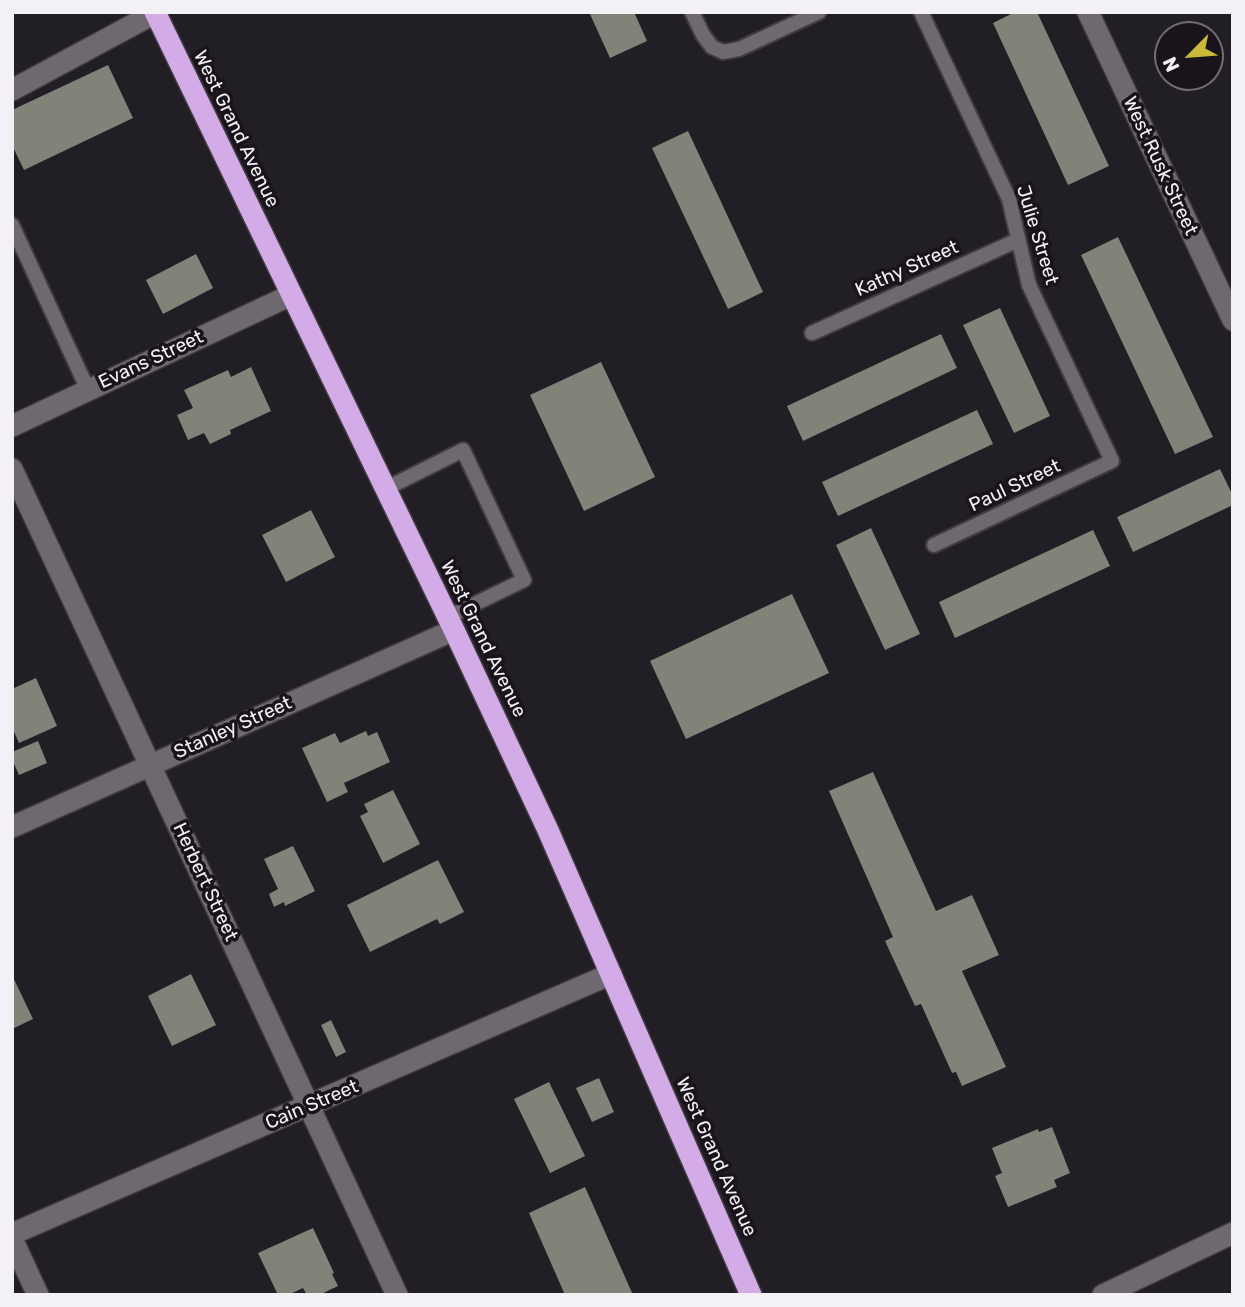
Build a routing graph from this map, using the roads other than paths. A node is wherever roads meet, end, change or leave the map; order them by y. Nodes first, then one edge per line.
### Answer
1 (692, 12) edge
2 (819, 12) edge
3 (939, 12) edge
4 (1088, 12) edge
5 (155, 13) edge
6 (922, 16) edge
7 (12, 90) edge
8 (12, 225) edge
9 (1018, 240) junction
10 (291, 295) junction
11 (1233, 320) edge
12 (812, 333) dead end
13 (88, 390) junction
14 (12, 426) edge
15 (1112, 461) joint
16 (12, 469) edge
17 (385, 489) junction
18 (934, 545) dead end
19 (451, 623) junction
20 (150, 764) junction
21 (12, 827) edge
22 (611, 974) junction
23 (309, 1106) junction
24 (1233, 1233) edge
25 (12, 1237) edge
26 (38, 1295) edge
27 (397, 1295) edge
28 (751, 1295) edge
29 (1103, 1295) edge

1 - 2 lane
3 - 6 lane, Julie Street
4 - 11 street, West Rusk Street
5 - 7 street
5 - 10 highway, West Grand Avenue
6 - 9 lane, Julie Street
8 - 13 lane
9 - 12 lane, Kathy Street
9 - 15 lane, Julie Street
10 - 13 street, Evans Street
10 - 17 highway, West Grand Avenue
13 - 14 street, Evans Street
15 - 18 lane, Paul Street
16 - 20 street, Herbert Street
17 - 19 highway, West Grand Avenue
17 - 19 lane
19 - 20 street, Stanley Street
19 - 22 highway, West Grand Avenue
20 - 21 street, Stanley Street
20 - 23 street, Herbert Street
22 - 23 street, Cain Street
22 - 28 highway, West Grand Avenue
23 - 25 street, Cain Street
23 - 27 street, Herbert Street
24 - 29 street
25 - 26 street

